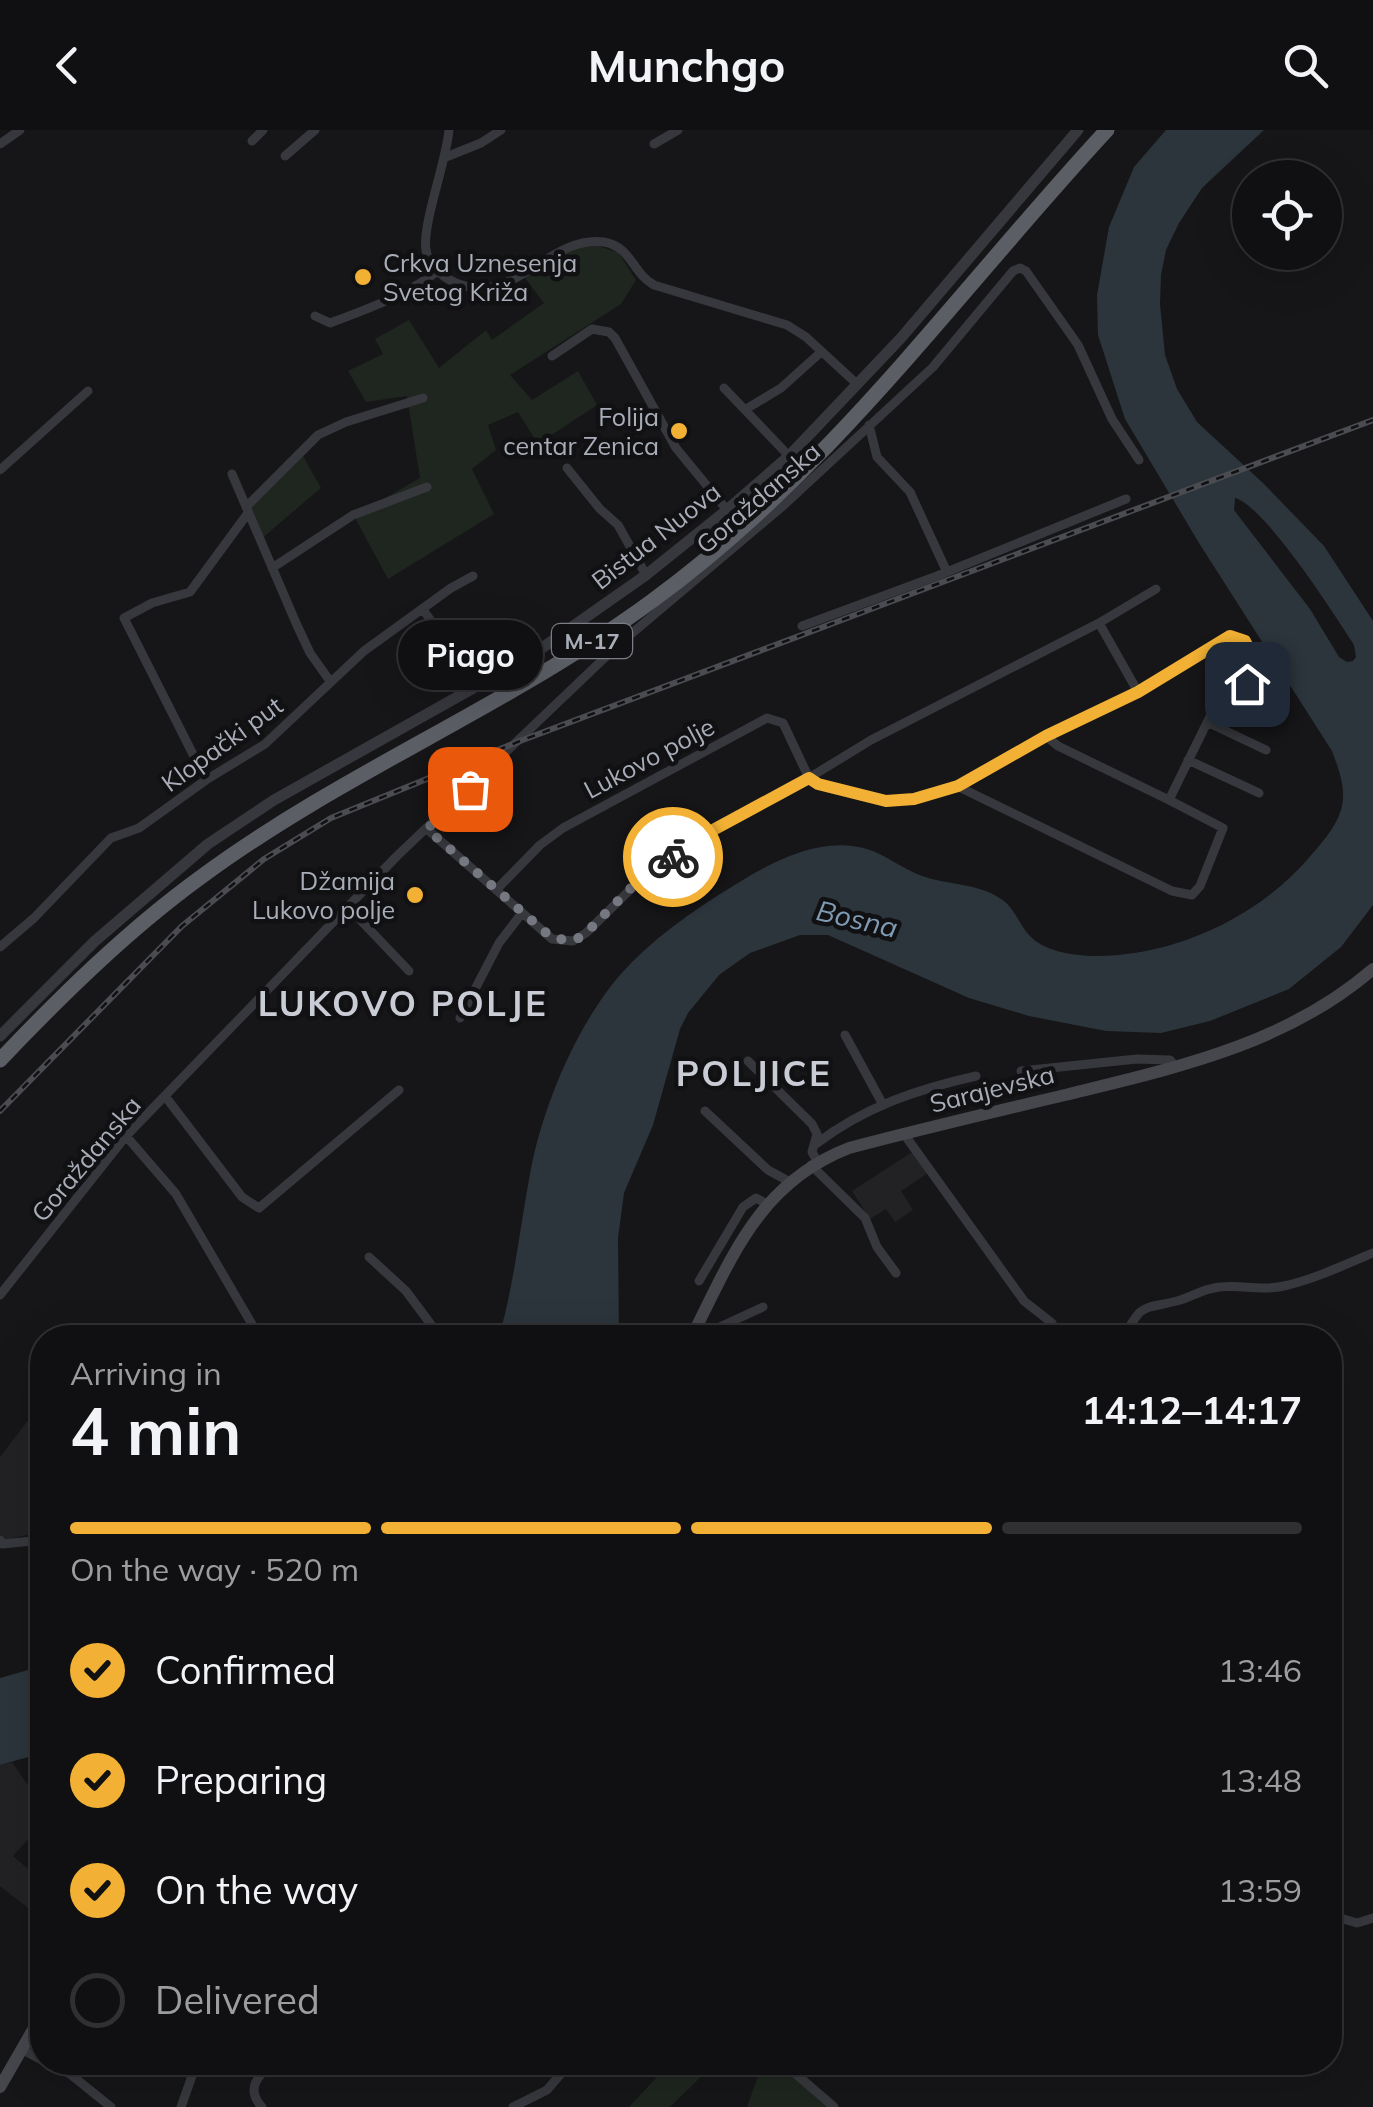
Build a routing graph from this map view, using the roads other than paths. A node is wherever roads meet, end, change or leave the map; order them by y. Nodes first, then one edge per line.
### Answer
1 (20, 130) edge
2 (263, 130) edge
3 (315, 130) edge
4 (448, 130) edge
5 (501, 130) edge
6 (678, 130) edge
7 (1078, 130) edge
8 (1107, 130) edge
9 (252, 141) dead end
10 (0, 144) edge
11 (654, 144) dead end
12 (285, 156) dead end
13 (446, 157) junction
14 (438, 272) junction
15 (316, 316) dead end
16 (820, 353) junction
17 (552, 356) dead end
18 (858, 384) junction
19 (724, 388) dead end
20 (88, 391) dead end
21 (423, 398) dead end
22 (746, 409) junction
23 (869, 425) junction
24 (789, 456) junction
25 (1139, 460) dead end
26 (568, 468) dead end
27 (0, 470) edge
28 (232, 474) dead end
29 (428, 486) dead end
30 (1126, 499) dead end
31 (247, 510) junction
32 (727, 510) junction
33 (272, 568) junction
34 (946, 570) junction
35 (646, 574) junction
36 (473, 576) dead end
37 (1156, 589) dead end
38 (424, 611) junction
39 (1100, 623) junction
40 (802, 626) dead end
41 (330, 682) junction
42 (477, 686) junction
43 (1138, 692) junction
44 (1207, 722) junction
45 (1046, 736) junction
46 (1266, 750) dead end
47 (1188, 760) junction
48 (809, 778) junction
49 (206, 780) junction
50 (958, 786) junction
51 (1259, 793) dead end
52 (1168, 800) junction
53 (427, 829) junction
54 (496, 890) junction
55 (348, 907) junction
56 (522, 914) junction
57 (0, 947) edge
58 (1373, 968) edge
59 (409, 971) dead end
60 (460, 1018) dead end
61 (0, 1036) edge
62 (845, 1036) dead end
63 (0, 1060) edge
64 (748, 1061) dead end
65 (1176, 1067) junction
66 (1022, 1071) dead end
67 (976, 1076) dead end
68 (399, 1090) dead end
69 (165, 1096) junction
70 (882, 1104) junction
71 (705, 1112) dead end
72 (904, 1134) junction
73 (126, 1136) junction
74 (816, 1144) junction
75 (814, 1163) junction
76 (790, 1182) junction
77 (767, 1204) junction
78 (1373, 1252) edge
79 (369, 1257) dead end
80 (896, 1273) dead end
81 (699, 1281) dead end
82 (0, 1295) edge
83 (763, 1307) dead end
84 (252, 1325) edge
85 (432, 1325) edge
86 (697, 1325) edge
87 (724, 1325) edge
88 (1052, 1325) edge
89 (1130, 1325) edge
90 (0, 1540) edge
91 (30, 1541) edge
92 (1373, 1918) edge
93 (1342, 1919) edge
94 (30, 2035) edge
95 (21, 2050) junction
96 (30, 2054) edge
97 (71, 2075) edge
98 (193, 2075) edge
99 (259, 2075) edge
100 (560, 2075) edge
101 (797, 2075) edge
102 (0, 2087) edge
103 (111, 2107) edge
104 (181, 2107) edge
105 (262, 2107) edge
106 (514, 2107) edge
107 (834, 2107) edge

1 - 10 street
2 - 9 street
3 - 12 street
4 - 13 street
5 - 13 street
6 - 11 street
7 - 18 street, Bistua Nuova
8 - 63 highway, M-17
13 - 14 street
14 - 15 street
14 - 16 street
16 - 18 street
16 - 22 street
17 - 32 street
18 - 24 street, Bistua Nuova
19 - 22 street
20 - 27 street
21 - 31 street
22 - 24 street
23 - 25 street, Goraždanska
23 - 34 street
23 - 53 street, Goraždanska
24 - 32 street, Bistua Nuova
26 - 35 street
28 - 31 street
29 - 33 street
30 - 34 street
31 - 33 street
31 - 49 street
32 - 35 street, Bistua Nuova
33 - 41 street
34 - 40 street
35 - 42 street, Bistua Nuova
36 - 38 street, Klopački put
37 - 39 street
38 - 41 street, Klopački put
38 - 42 street
39 - 43 street
39 - 48 street
41 - 49 street, Klopački put
42 - 61 street, Bistua Nuova
43 - 44 street
43 - 45 street
44 - 46 street
44 - 47 street
45 - 50 street
45 - 52 street
47 - 51 street
47 - 52 street
48 - 50 street
48 - 54 street, Lukovo polje
48 - 56 street
49 - 57 street, Klopački put
50 - 52 street
53 - 54 street
53 - 55 street, Goraždanska
54 - 56 street
55 - 59 street
55 - 69 street, Goraždanska
56 - 60 street
58 - 65 main road, Sarajevska
62 - 70 street
64 - 74 street
65 - 66 street
65 - 72 main road, Sarajevska
67 - 70 street
68 - 69 street, Goraždanska
69 - 73 street, Goraždanska
70 - 74 street
71 - 76 street
72 - 75 main road, Sarajevska
72 - 88 street
73 - 82 street, Goraždanska
73 - 84 street
74 - 75 street
75 - 76 main road, Sarajevska
75 - 80 street
76 - 77 main road, Sarajevska
77 - 81 street
77 - 86 main road, Sarajevska
78 - 89 street
79 - 85 street
83 - 87 street
90 - 91 street
92 - 93 street
94 - 95 main road
95 - 96 street
95 - 102 main road
97 - 103 street
98 - 104 street
99 - 105 street
100 - 106 street
101 - 107 street

